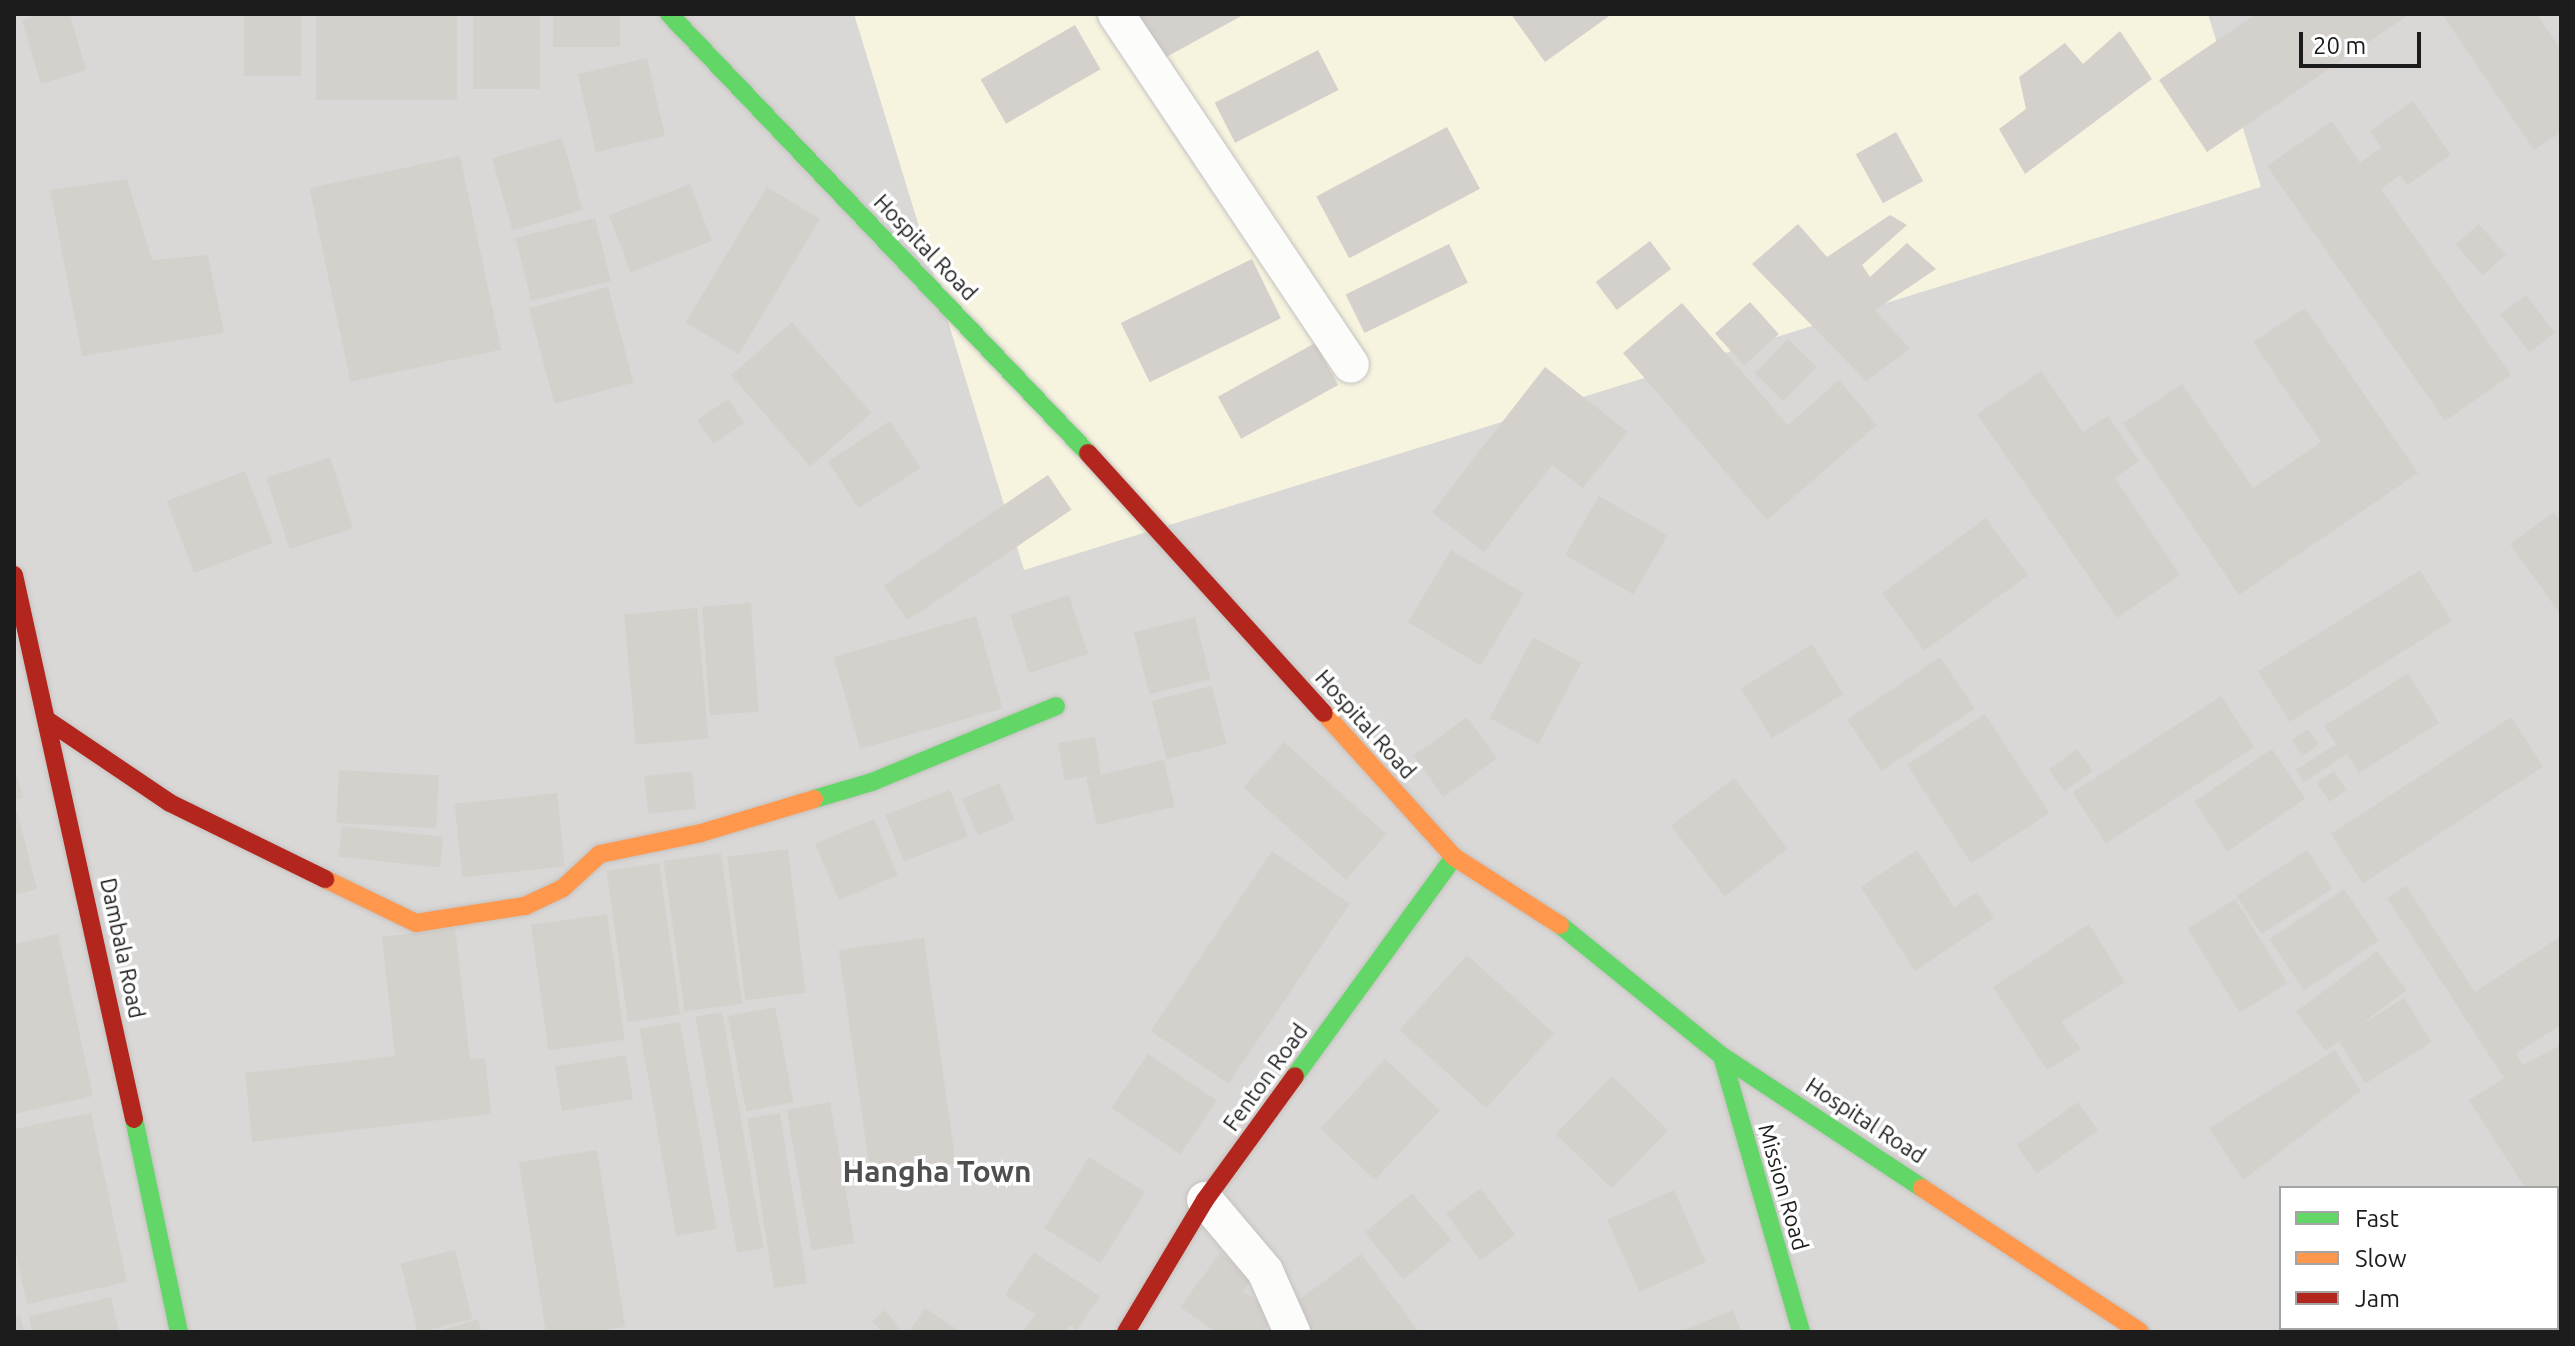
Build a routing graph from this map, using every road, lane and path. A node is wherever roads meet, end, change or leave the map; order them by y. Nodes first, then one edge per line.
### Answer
1 (669, 14) edge
2 (1116, 14) edge
3 (1351, 365) dead end
4 (14, 575) edge
5 (1056, 706) dead end
6 (47, 720) junction
7 (1454, 857) junction
8 (1722, 1056) junction
9 (1205, 1200) junction
10 (179, 1332) edge
11 (1126, 1332) edge
12 (1292, 1332) edge
13 (1801, 1332) edge
14 (2140, 1332) edge

1 - 7 street, Hospital Road
2 - 3 street
4 - 6 street, Dambala Road
5 - 6 street
6 - 10 street, Dambala Road
7 - 8 street, Hospital Road
7 - 9 street, Fenton Road
8 - 13 street, Mission Road
8 - 14 street, Hospital Road
9 - 11 street, Fenton Road
9 - 12 street

